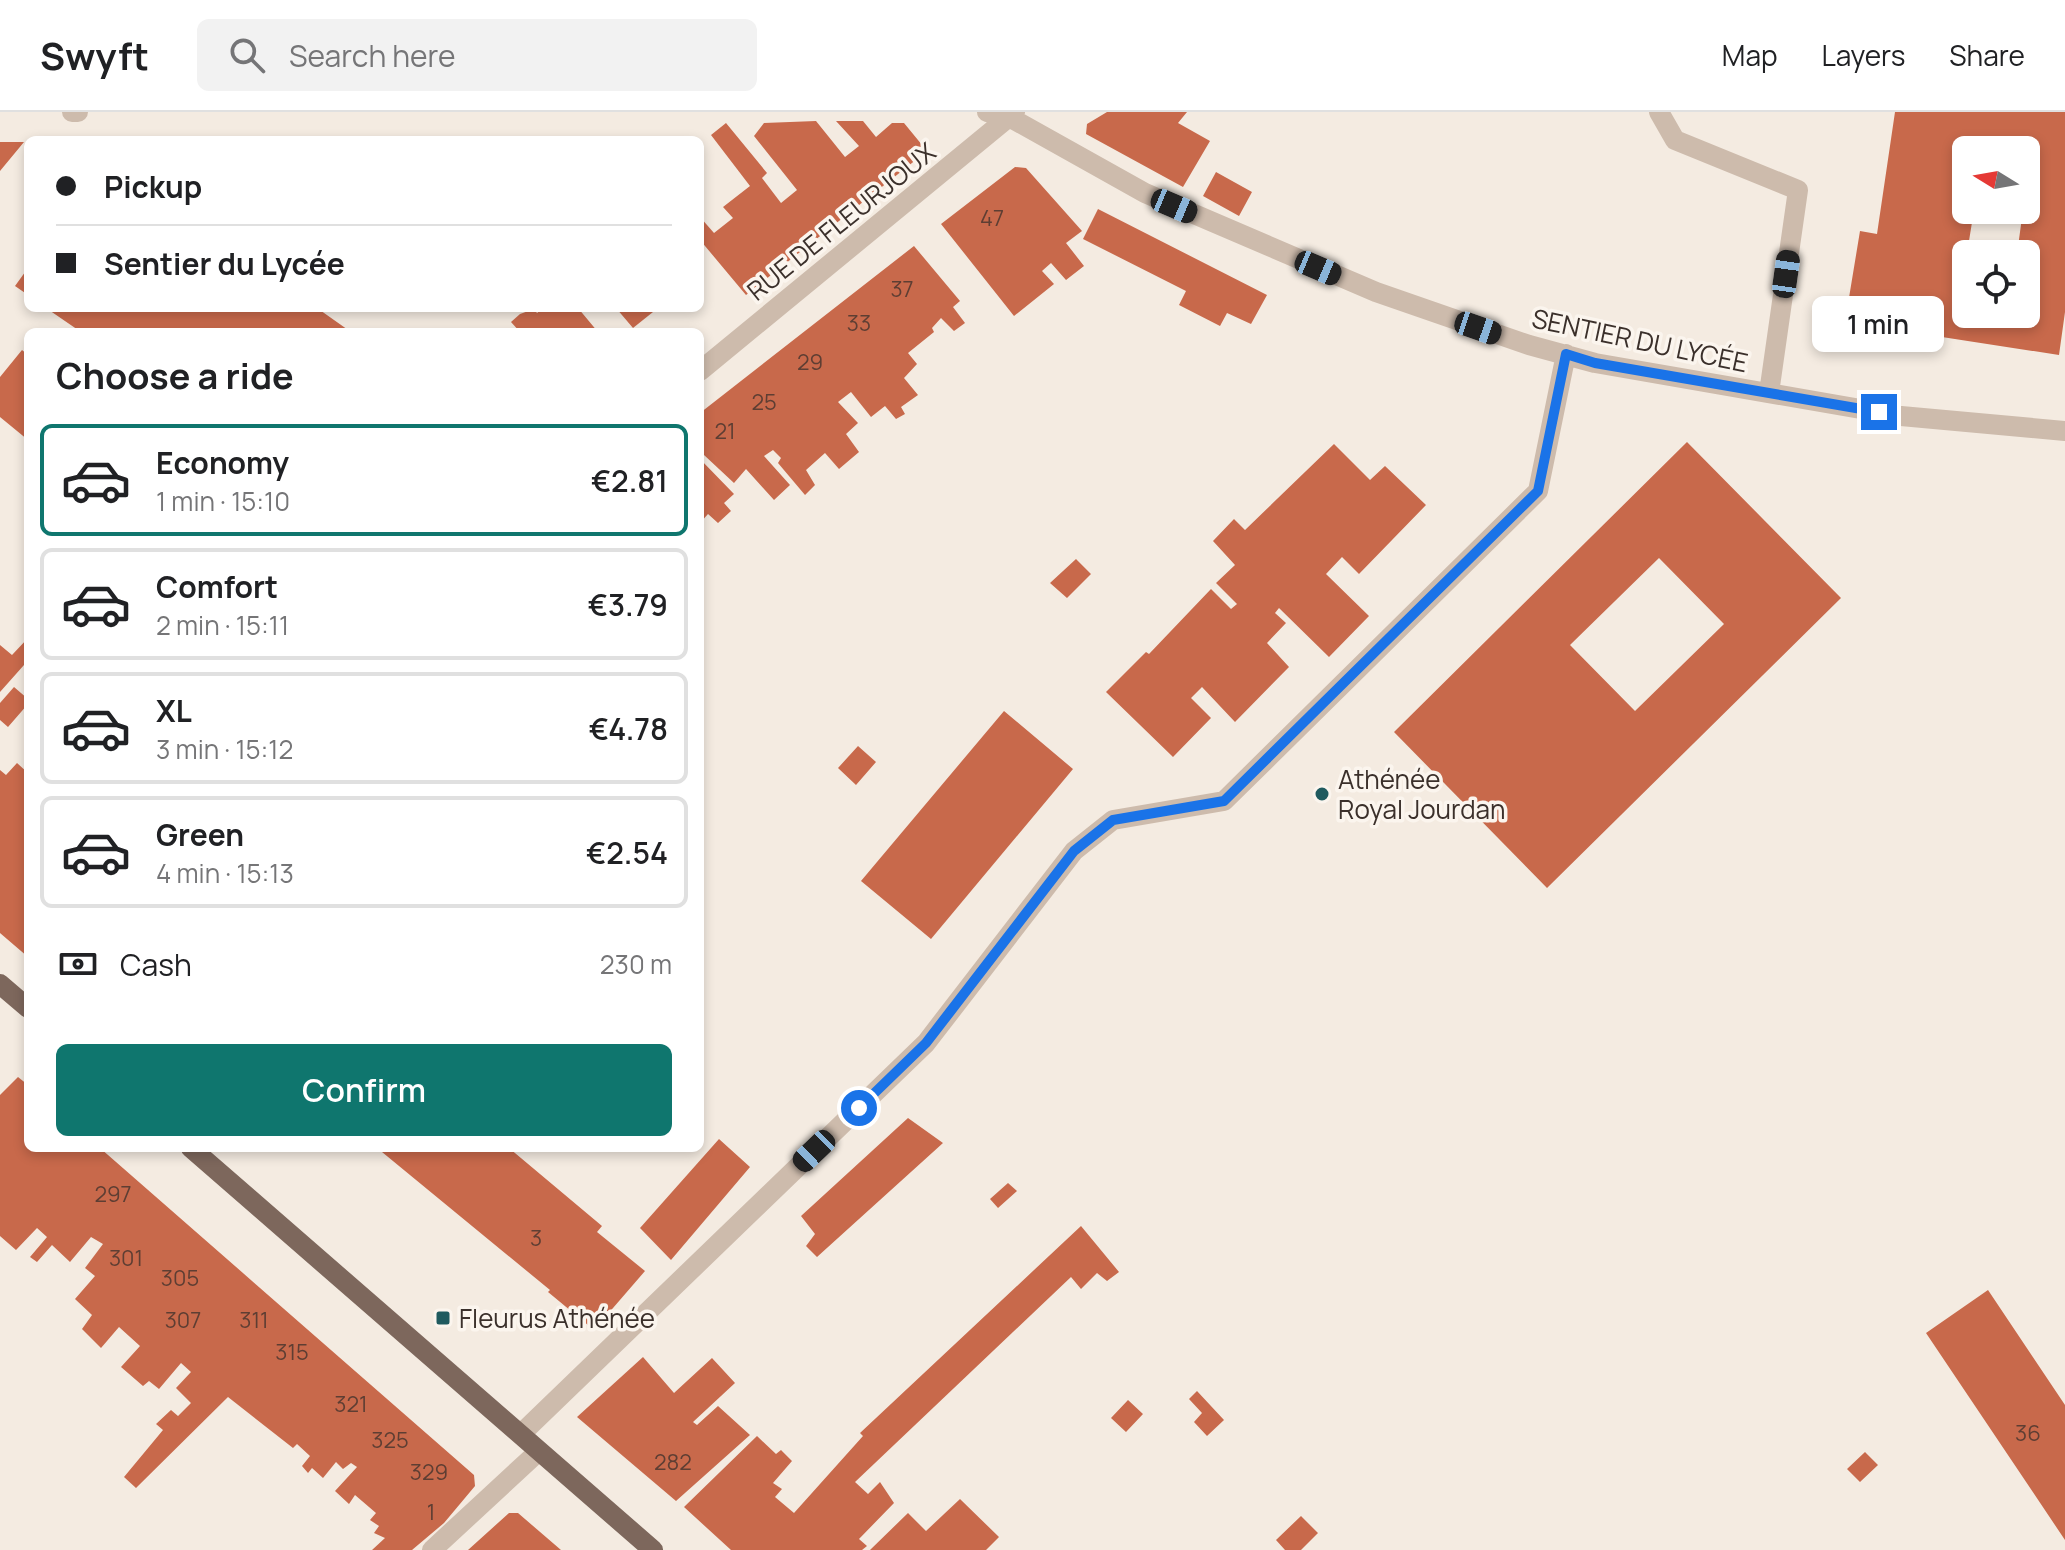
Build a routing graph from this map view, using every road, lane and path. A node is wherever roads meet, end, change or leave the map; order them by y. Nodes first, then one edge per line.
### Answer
1 (987, 112) edge
2 (1659, 112) edge
3 (1012, 114) edge
4 (1566, 354) junction
5 (704, 368) edge
6 (1769, 393) junction
7 (2065, 431) edge
8 (0, 984) edge
9 (24, 1005) edge
10 (196, 1152) edge
11 (522, 1433) junction
12 (538, 1452) junction
13 (432, 1550) edge
14 (653, 1550) edge

1 - 3 street, SENTIER DU LYCÉE
2 - 6 street
3 - 4 street, SENTIER DU LYCÉE
3 - 5 street, RUE DE FLEURJOUX
4 - 6 street, SENTIER DU LYCÉE
4 - 11 street
6 - 7 street, SENTIER DU LYCÉE
8 - 9 main road
10 - 11 main road
11 - 12 main road
12 - 13 street
12 - 14 main road

